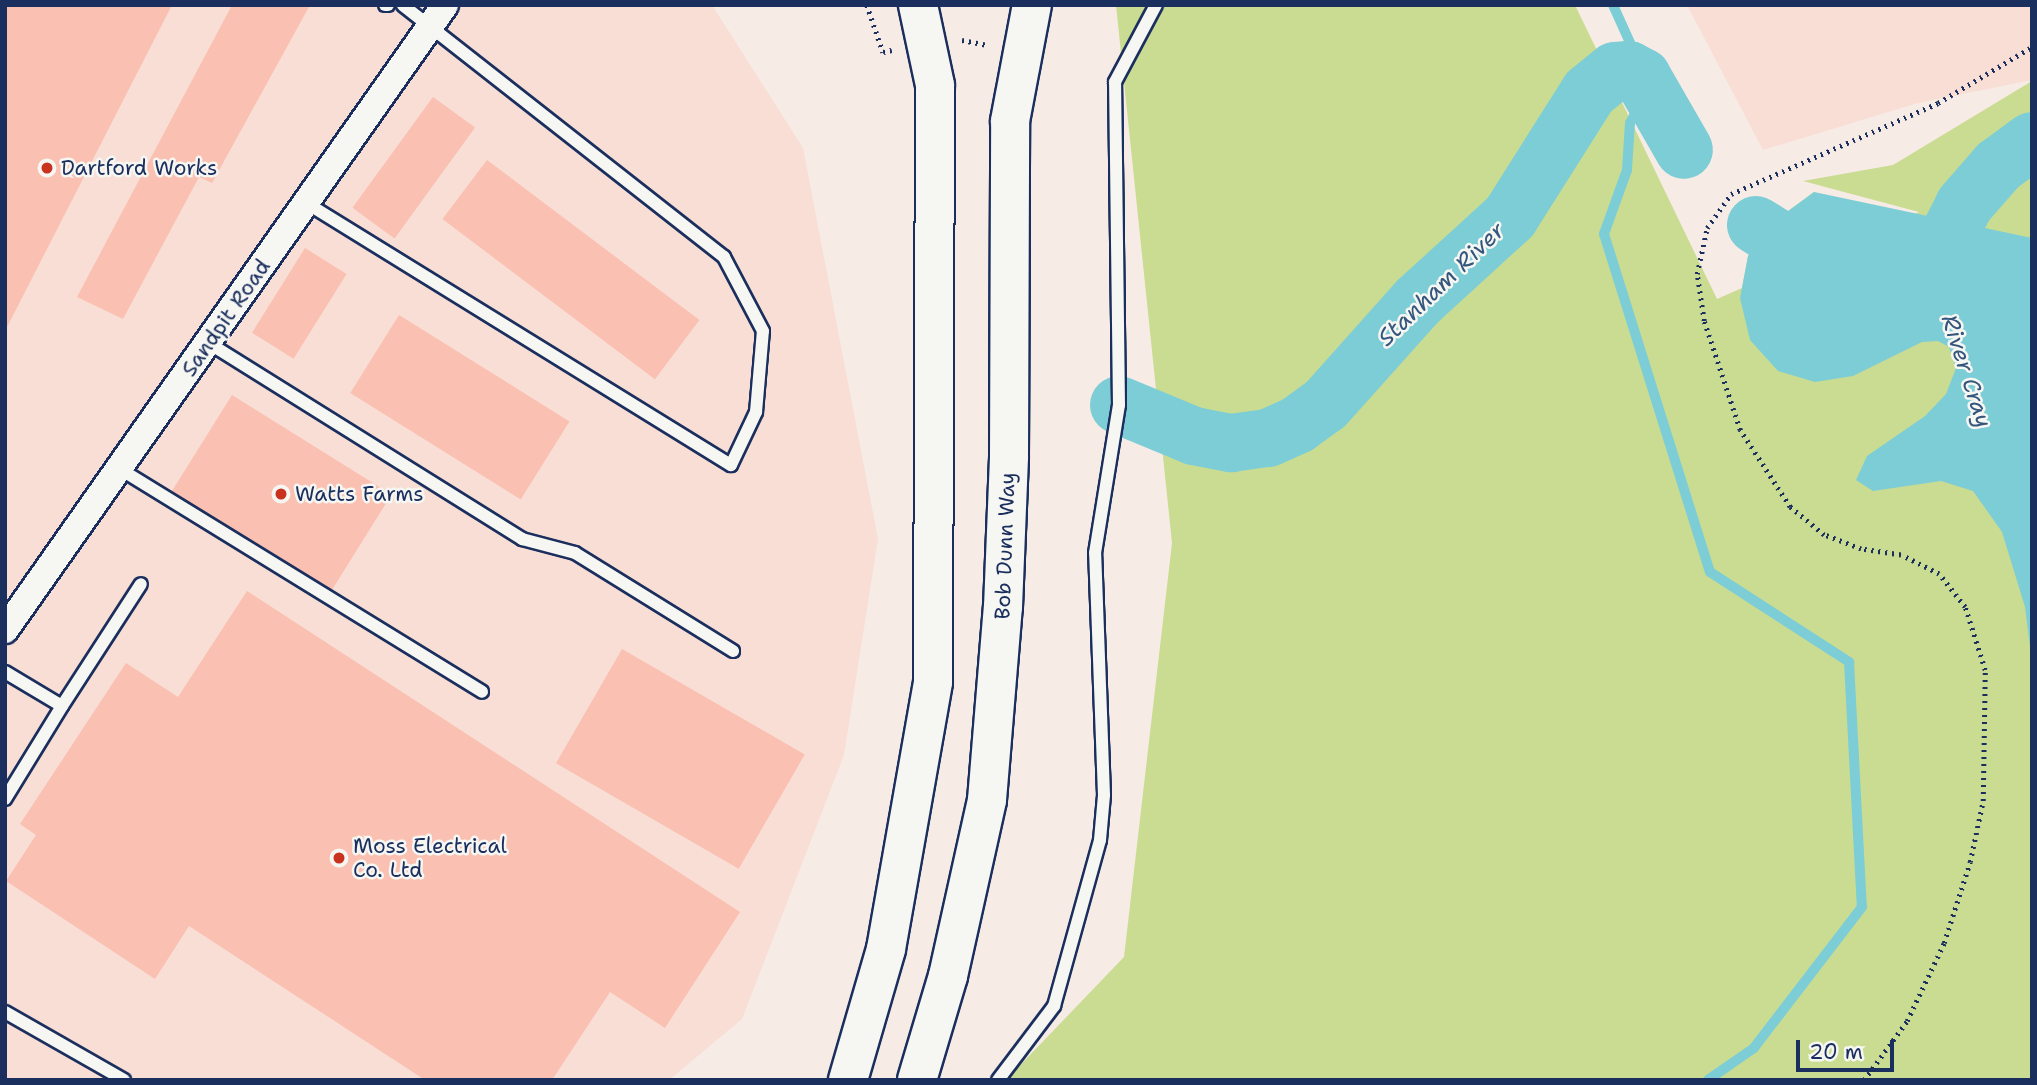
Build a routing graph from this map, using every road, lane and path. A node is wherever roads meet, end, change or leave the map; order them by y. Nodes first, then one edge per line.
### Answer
1 (403, 5) edge
2 (918, 5) edge
3 (1032, 5) edge
4 (1156, 5) edge
5 (439, 15) edge
6 (2032, 47) edge
7 (308, 204) junction
8 (207, 342) junction
9 (120, 469) junction
10 (141, 584) dead end
11 (5, 630) edge
12 (733, 651) dead end
13 (5, 672) edge
14 (482, 691) dead end
15 (62, 706) junction
16 (5, 799) edge
17 (5, 1012) edge
18 (124, 1080) edge
19 (848, 1080) edge
20 (917, 1080) edge
21 (998, 1080) edge
22 (1864, 1080) edge

1 - 5 lane
2 - 19 main road
3 - 20 main road, Bob Dunn Way
4 - 21 lane
5 - 7 street, Sandpit Road
5 - 7 lane
6 - 22 path
7 - 8 street, Sandpit Road
8 - 9 street, Sandpit Road
8 - 12 lane
9 - 11 street, Sandpit Road
9 - 14 lane
10 - 15 lane
13 - 15 lane
15 - 16 lane
17 - 18 lane

